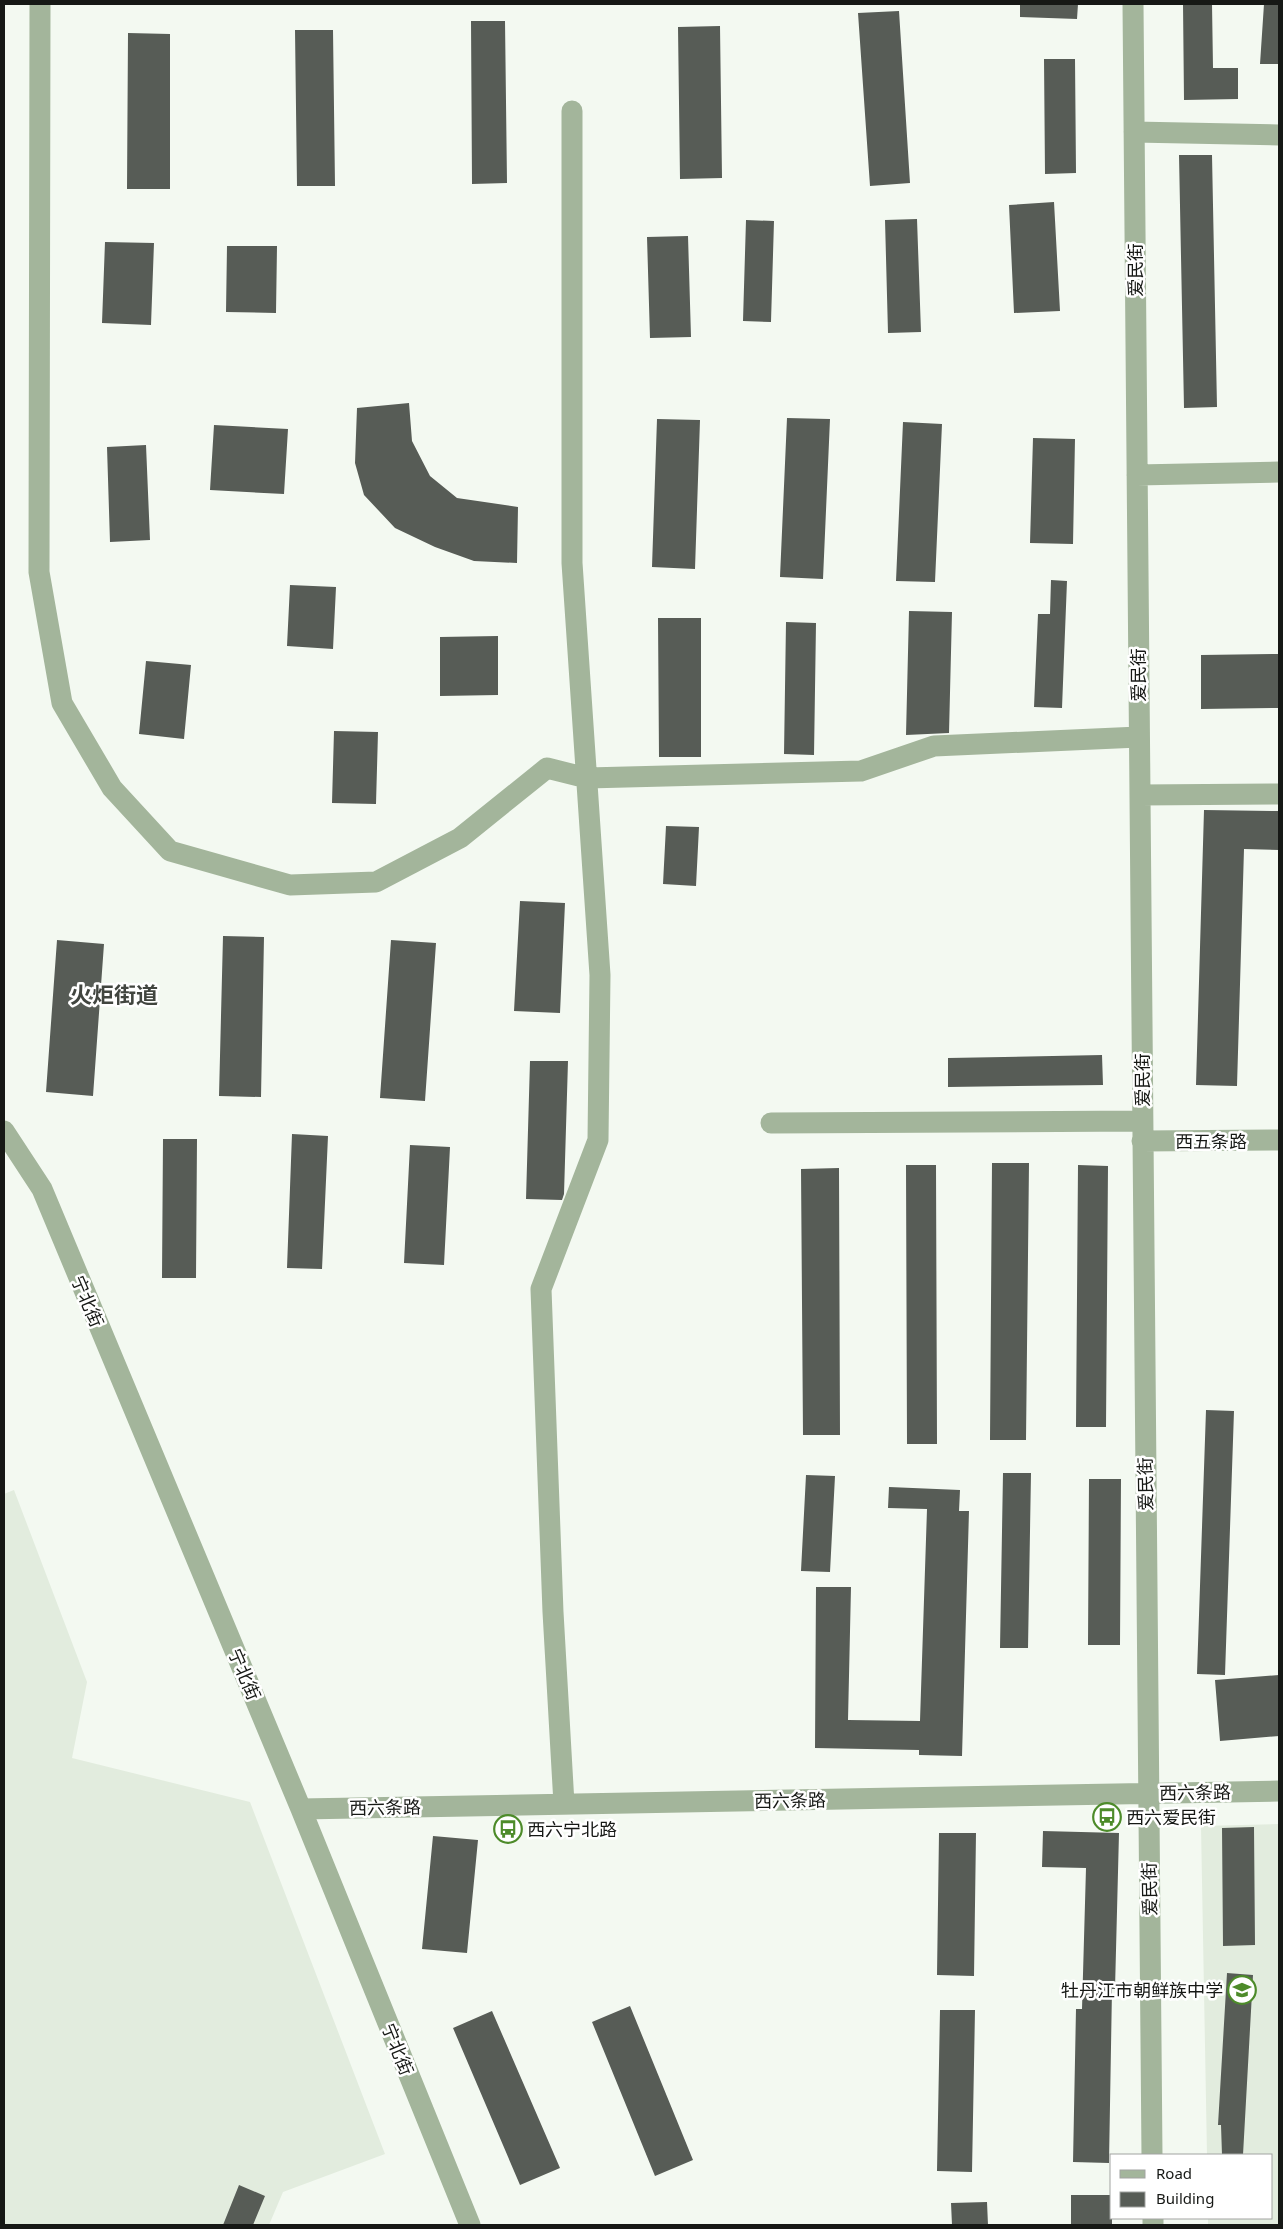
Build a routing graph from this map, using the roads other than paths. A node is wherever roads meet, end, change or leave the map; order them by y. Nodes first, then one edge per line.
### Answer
1 (40, 4) edge
2 (1133, 4) edge
3 (572, 111) dead end
4 (1134, 132) junction
5 (1279, 135) edge
6 (1279, 472) edge
7 (1137, 475) junction
8 (1139, 738) junction
9 (586, 778) junction
10 (1279, 794) edge
11 (1140, 795) junction
12 (771, 1123) dead end
13 (4, 1131) edge
14 (1142, 1131) junction
15 (1279, 1140) edge
16 (1279, 1790) edge
17 (1148, 1793) junction
18 (564, 1804) junction
19 (301, 1809) junction
20 (1152, 2154) edge
21 (470, 2225) edge

1 - 9 street
2 - 4 street, 爱民街
3 - 9 street
4 - 5 street
4 - 7 street, 爱民街
6 - 7 street
7 - 8 street, 爱民街
8 - 9 street
8 - 11 street, 爱民街
9 - 18 street
10 - 11 street
11 - 14 street, 爱民街
12 - 14 street, 西五条路
13 - 19 street, 宁北街
14 - 15 street, 西五条路
14 - 17 street, 爱民街
16 - 17 street, 西六条路
17 - 18 street, 西六条路
17 - 20 street, 爱民街
18 - 19 street, 西六条路
19 - 21 street, 宁北街

